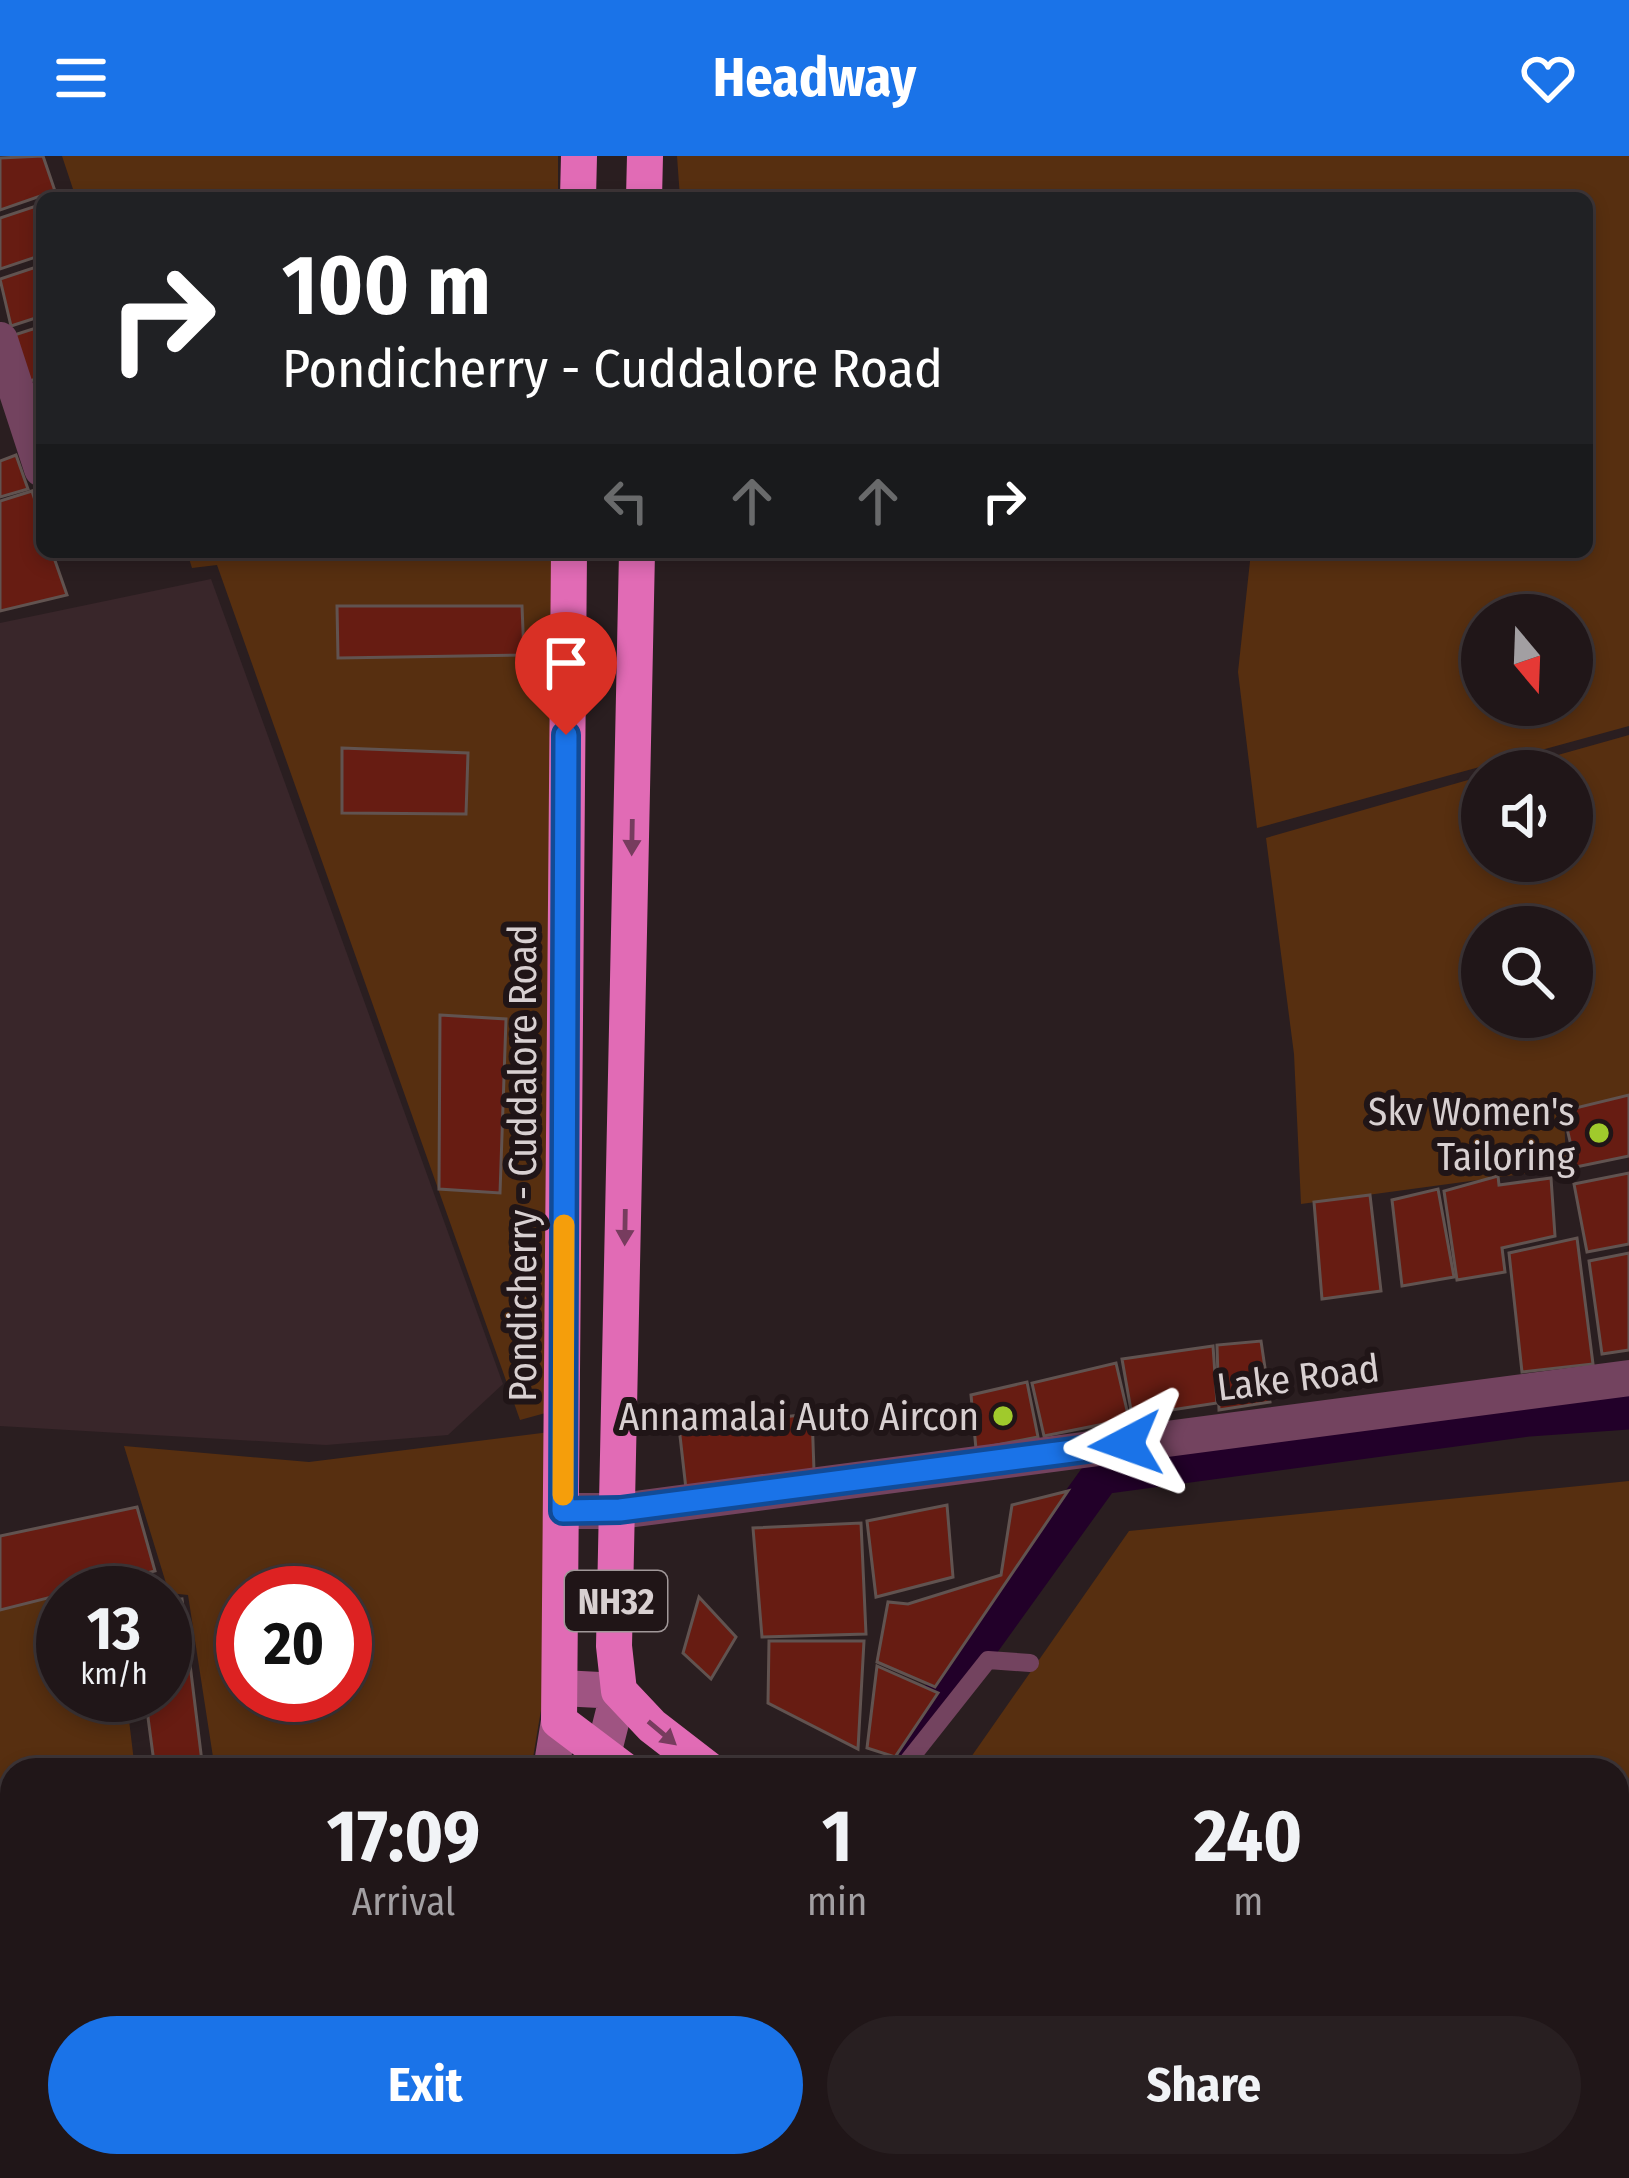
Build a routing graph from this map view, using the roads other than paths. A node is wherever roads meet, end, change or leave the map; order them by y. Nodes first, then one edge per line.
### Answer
1 (579, 156) edge
2 (645, 156) edge
3 (578, 192) edge
4 (644, 192) edge
5 (0, 340) edge
6 (36, 451) edge
7 (569, 558) edge
8 (637, 558) edge
9 (1629, 1378) edge
10 (620, 1510) junction
11 (563, 1511) junction
12 (1030, 1663) dead end
13 (619, 1691) junction
14 (560, 1705) junction
15 (553, 1758) edge
16 (603, 1758) edge
17 (609, 1758) edge
18 (693, 1758) edge
19 (910, 1758) edge

1 - 3 highway
2 - 4 highway
5 - 6 street
7 - 11 highway, Pondicherry - Cuddalore Road / NH32
8 -> 10 highway, NH32
9 - 10 street, Lake Road
10 - 11 street, Lake Road
10 - 13 highway, NH32
11 - 14 highway, Pondicherry - Cuddalore Road / NH32
12 - 19 lane
13 - 14 main road
13 - 17 main road
13 -> 18 highway
14 - 15 main road
14 - 16 highway

